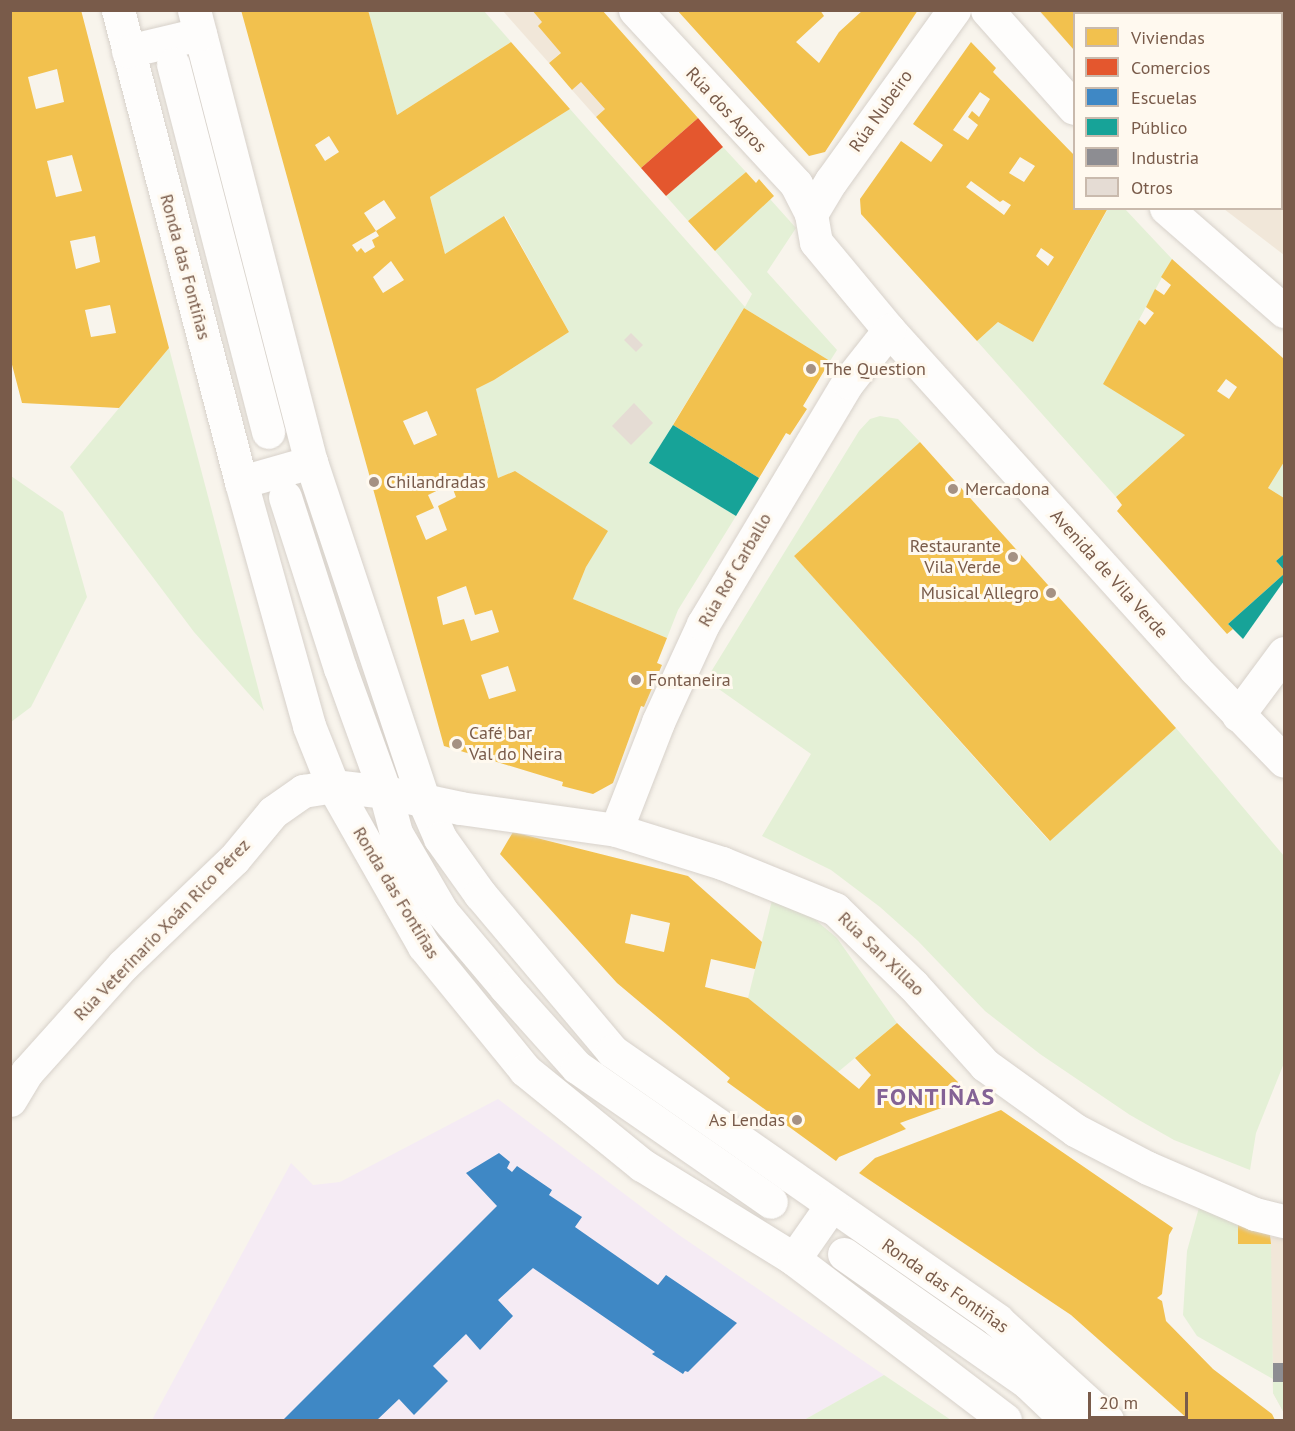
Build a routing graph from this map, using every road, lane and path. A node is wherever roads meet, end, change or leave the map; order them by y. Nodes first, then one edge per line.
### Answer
1 (118, 10) edge
2 (635, 10) edge
3 (954, 10) edge
4 (987, 10) edge
5 (197, 22) edge
6 (128, 51) junction
7 (173, 64) dead end
8 (1073, 107) edge
9 (1168, 210) edge
10 (811, 214) junction
11 (1284, 311) edge
12 (889, 330) junction
13 (268, 432) dead end
14 (311, 462) junction
15 (241, 482) junction
16 (285, 497) dead end
17 (1284, 653) edge
18 (1238, 715) junction
19 (1284, 761) edge
20 (333, 786) junction
21 (385, 792) junction
22 (423, 799) junction
23 (616, 830) junction
24 (10, 1100) edge
25 (771, 1202) dead end
26 (831, 1206) junction
27 (1270, 1218) edge
28 (844, 1254) dead end
29 (795, 1259) junction
30 (1005, 1420) edge
31 (1067, 1420) edge
32 (1107, 1420) edge

1 - 6 street, Ronda das Fontiñas
2 - 10 street, Rúa dos Agros
3 - 10 street, Rúa Nubeiro
4 - 8 street
5 - 6 street, Ronda das Fontiñas
5 - 14 street, Ronda das Fontiñas
6 - 15 street, Ronda das Fontiñas
7 - 13 street
9 - 11 street
10 - 12 street, Avenida de Vila Verde
12 - 18 street, Avenida de Vila Verde
12 - 23 street, Rúa Rof Carballo
14 - 15 street
14 - 22 street, Ronda das Fontiñas
15 - 20 street, Ronda das Fontiñas
16 - 21 street
17 - 18 street
18 - 19 street, Avenida de Vila Verde
20 - 21 street, Rúa Veterinario Xoán Rico Pérez
20 - 24 street, Rúa Veterinario Xoán Rico Pérez
20 - 29 street, Ronda das Fontiñas
21 - 22 street, Rúa San Xillao
21 - 25 street
22 - 23 street, Rúa San Xillao
22 - 26 street, Ronda das Fontiñas
23 - 27 street, Rúa San Xillao
26 - 29 street
26 - 32 street, Ronda das Fontiñas
28 - 31 street
29 - 30 street, Ronda das Fontiñas

